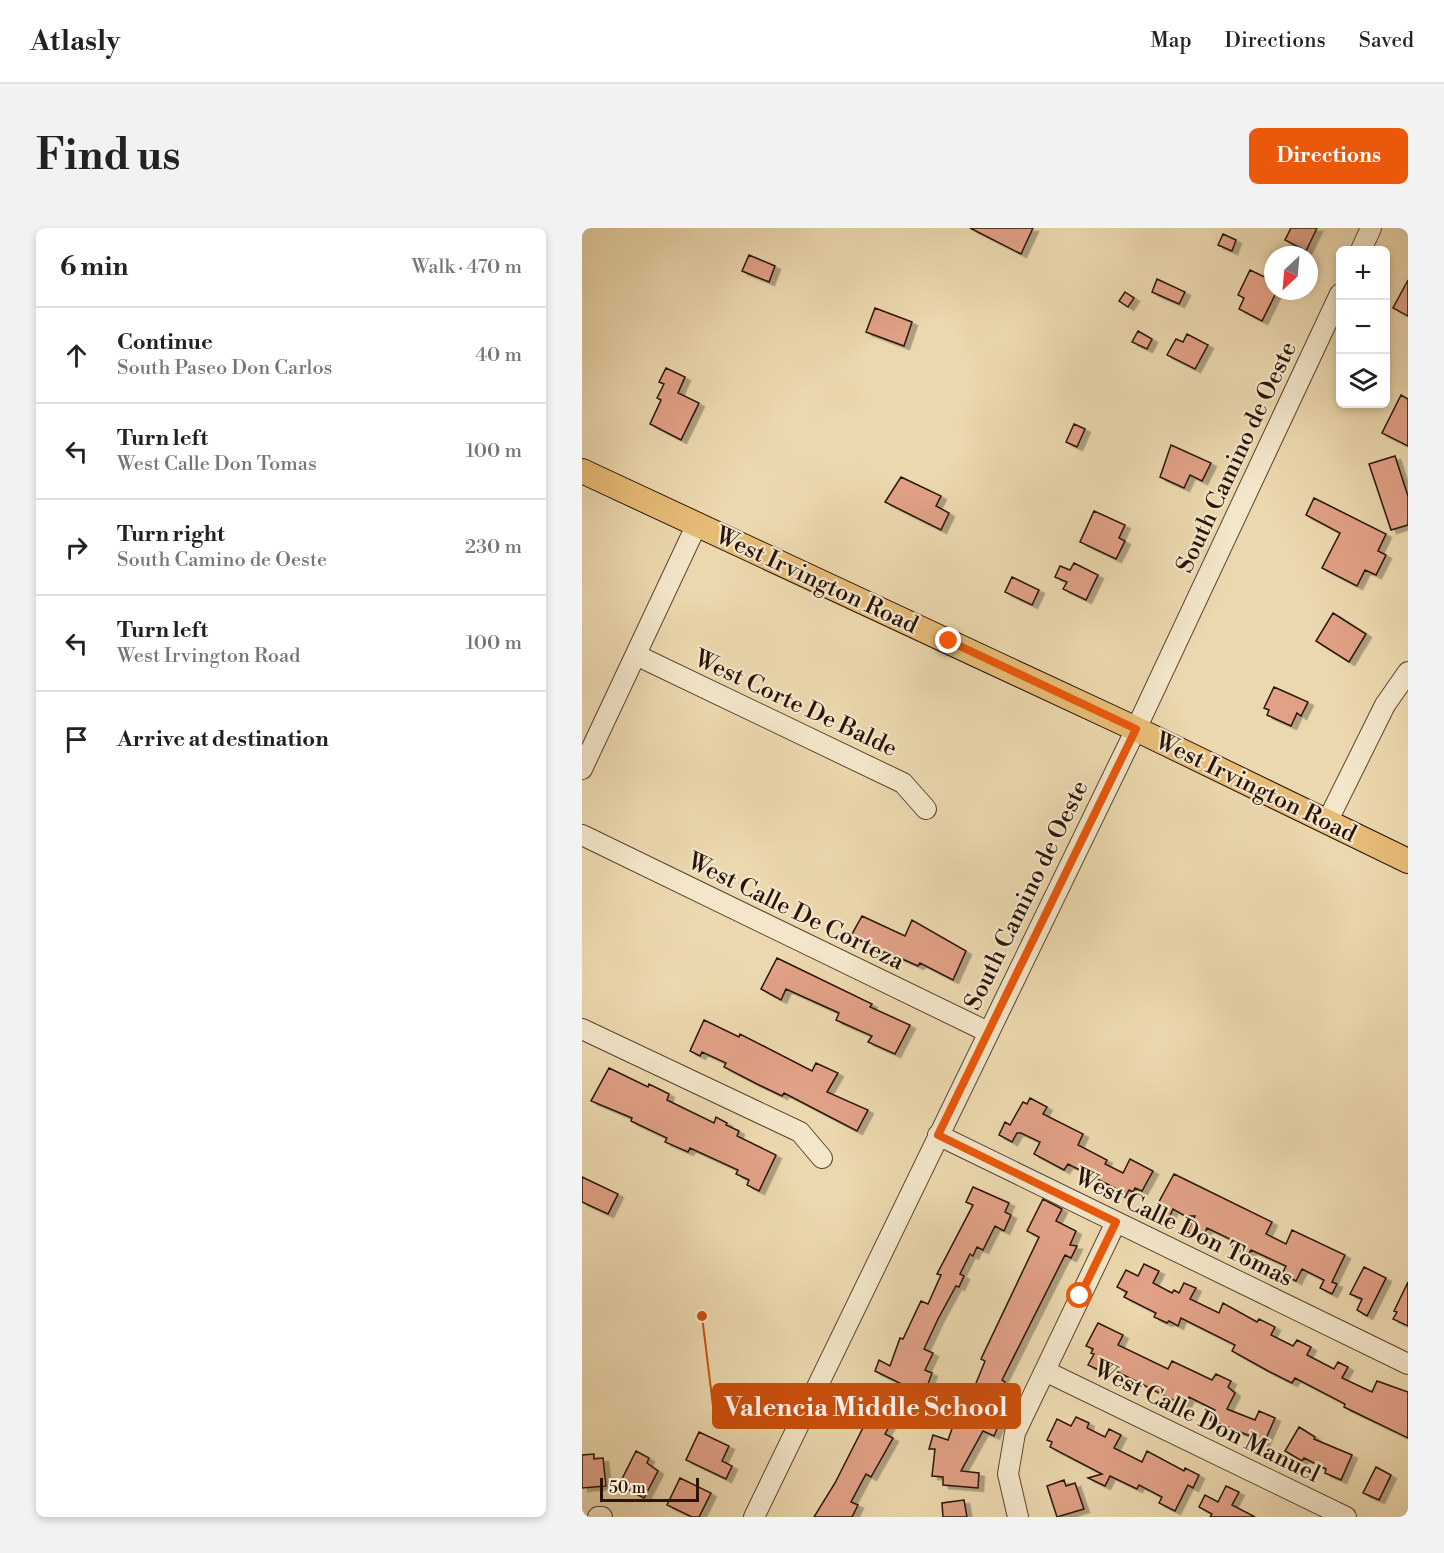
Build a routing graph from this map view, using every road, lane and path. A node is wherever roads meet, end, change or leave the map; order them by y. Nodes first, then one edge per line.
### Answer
1 (1371, 228) edge
2 (1363, 246) edge
3 (1338, 300) edge
4 (582, 471) edge
5 (697, 524) junction
6 (636, 655) junction
7 (1408, 672) edge
8 (1136, 729) junction
9 (582, 769) edge
10 (926, 809) dead end
11 (1327, 822) junction
12 (582, 835) edge
13 (1408, 861) edge
14 (582, 1029) edge
15 (988, 1032) junction
16 (938, 1135) junction
17 (822, 1158) dead end
18 (1116, 1222) junction
19 (1408, 1364) edge
20 (1045, 1371) junction
21 (754, 1517) edge
22 (1018, 1517) edge
23 (1346, 1517) edge

1 - 2 street
3 - 8 street, South Camino de Oeste
4 - 5 main road, West Irvington Road
5 - 6 street
5 - 8 main road, West Irvington Road
6 - 9 street
6 - 10 street, West Corte De Balde
7 - 11 street
8 - 11 main road, West Irvington Road
8 - 15 street, South Camino de Oeste
11 - 13 main road, West Irvington Road
12 - 15 street, West Calle De Corteza
14 - 17 street
15 - 16 street, South Camino de Oeste
16 - 18 street, West Calle Don Tomas
16 - 21 street, South Camino de Oeste
18 - 19 street, West Calle Don Tomas
18 - 20 street
20 - 22 street
20 - 23 street, West Calle Don Manuel

